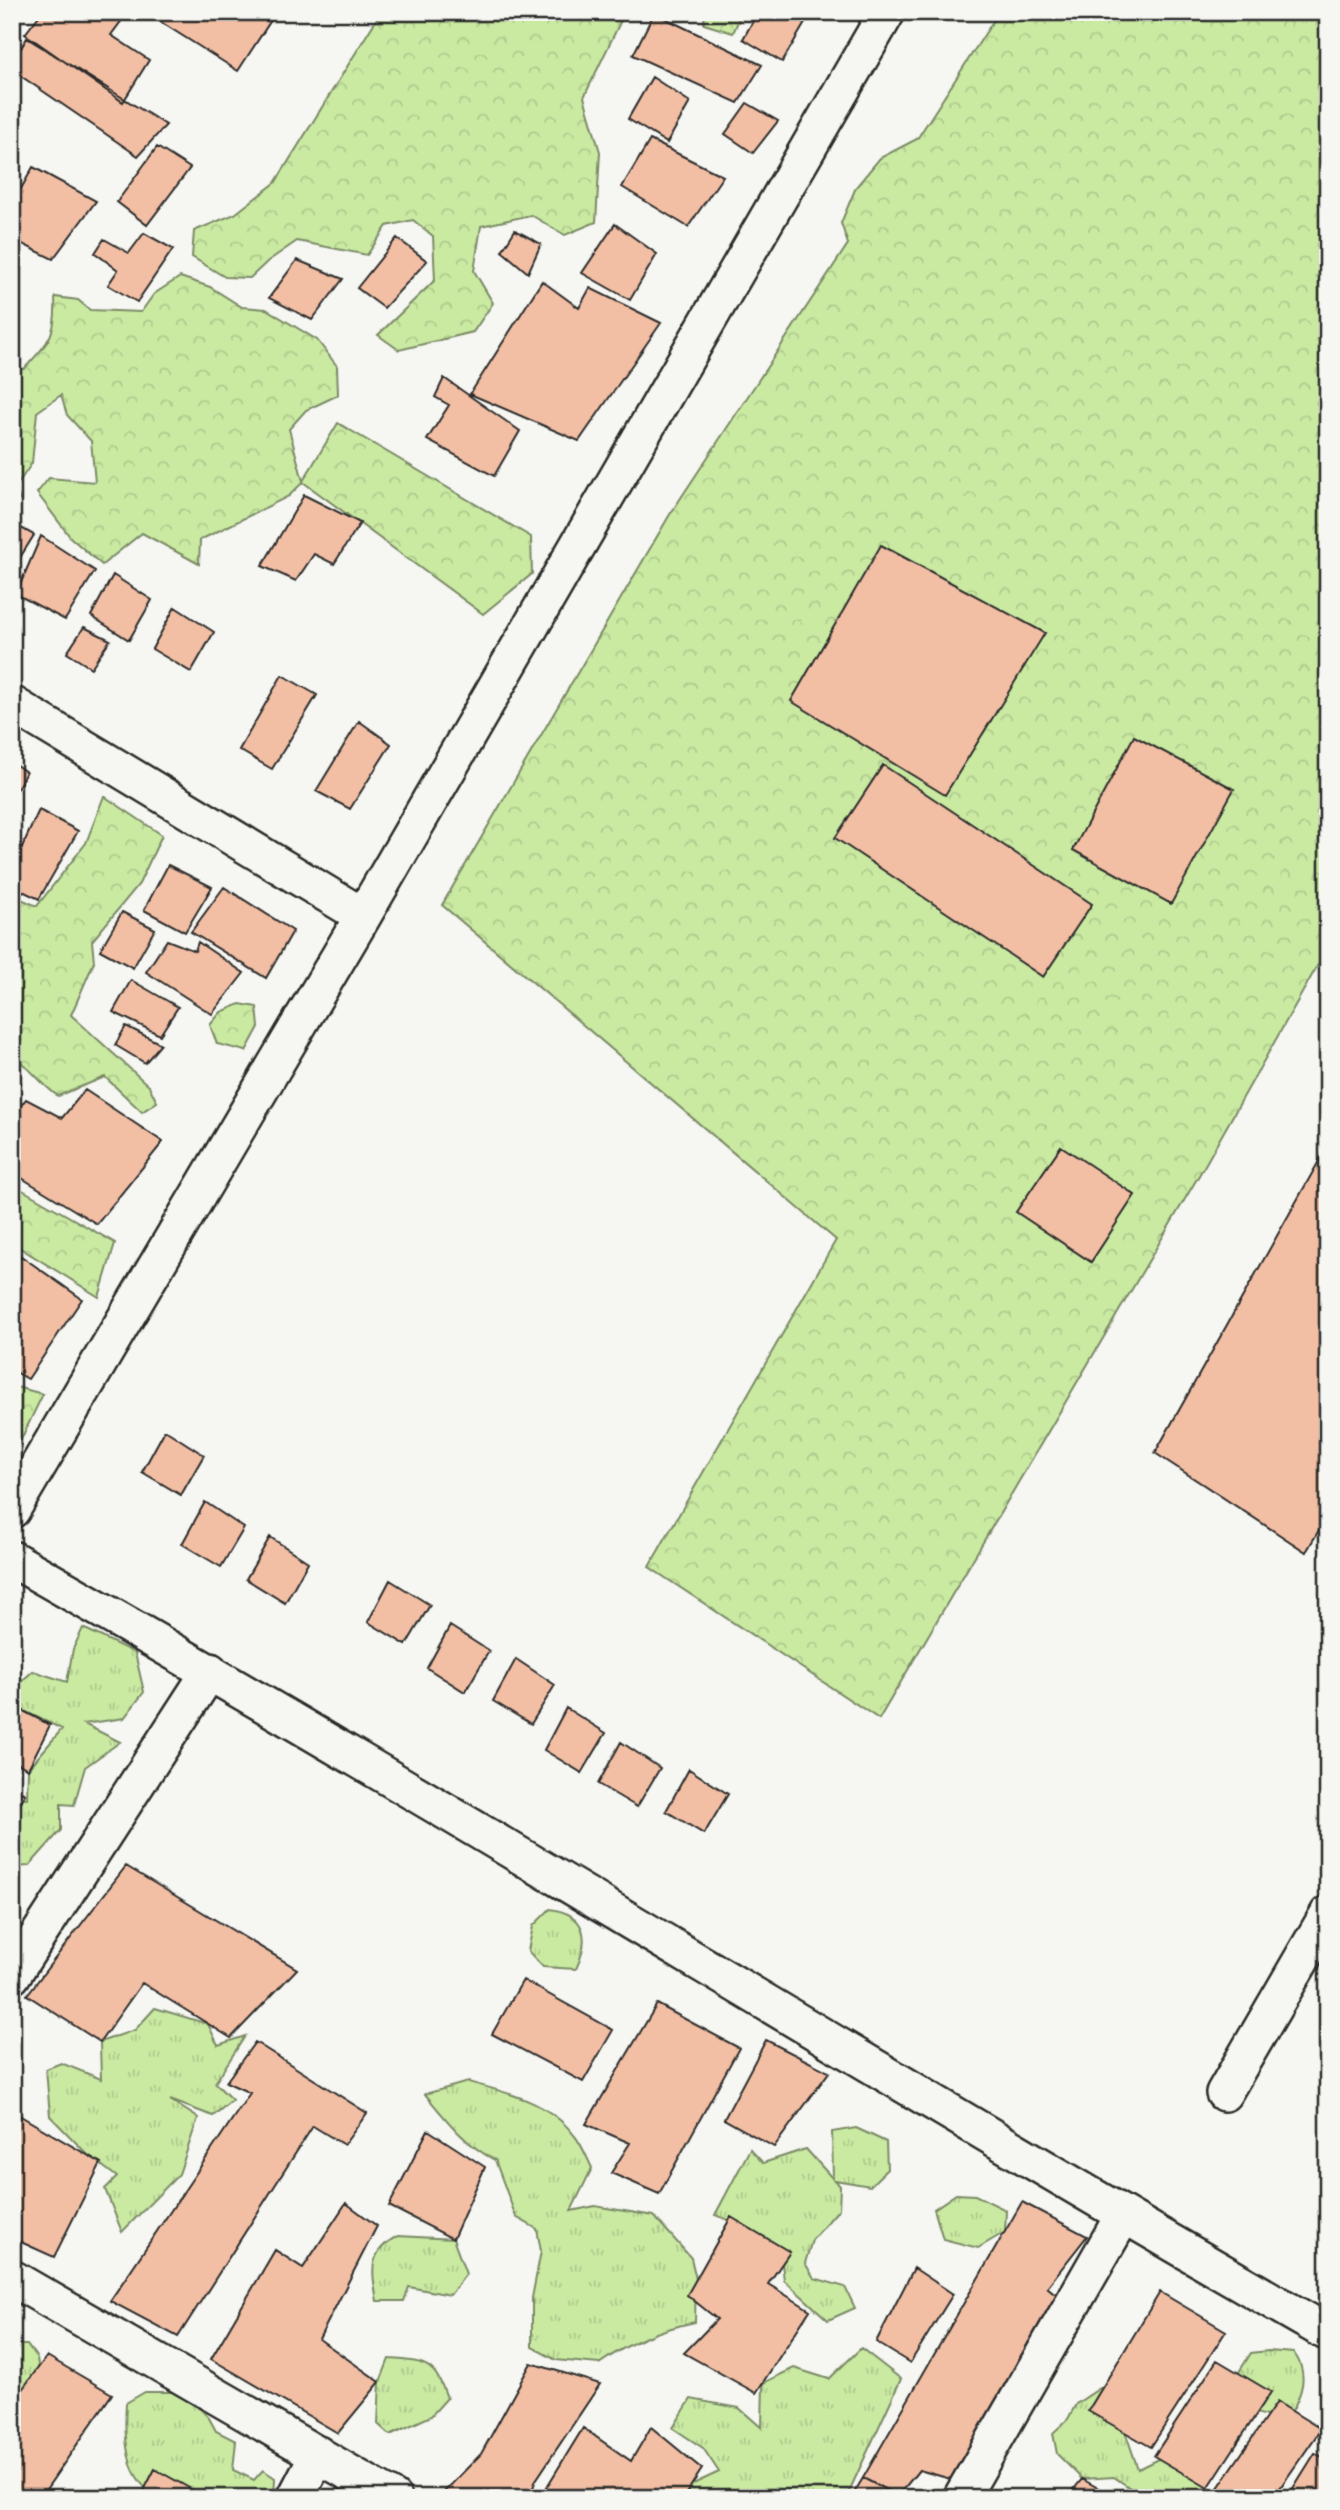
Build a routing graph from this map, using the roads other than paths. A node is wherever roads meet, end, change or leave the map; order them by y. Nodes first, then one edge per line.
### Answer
1 (887, 12) edge
2 (12, 704) edge
3 (363, 916) junction
4 (12, 1510) edge
5 (12, 1559) edge
6 (210, 1671) junction
7 (1328, 1914) edge
8 (12, 1976) edge
9 (1224, 2093) dead end
10 (1124, 2216) junction
11 (12, 2278) edge
12 (1328, 2333) edge
13 (318, 2455) junction
14 (295, 2498) edge
15 (393, 2498) edge
16 (961, 2498) edge

1 - 3 street
2 - 3 street
3 - 4 street
5 - 6 street
6 - 8 street
6 - 10 street
7 - 9 street
10 - 12 street
10 - 16 street
11 - 13 street
13 - 14 street
13 - 15 street

